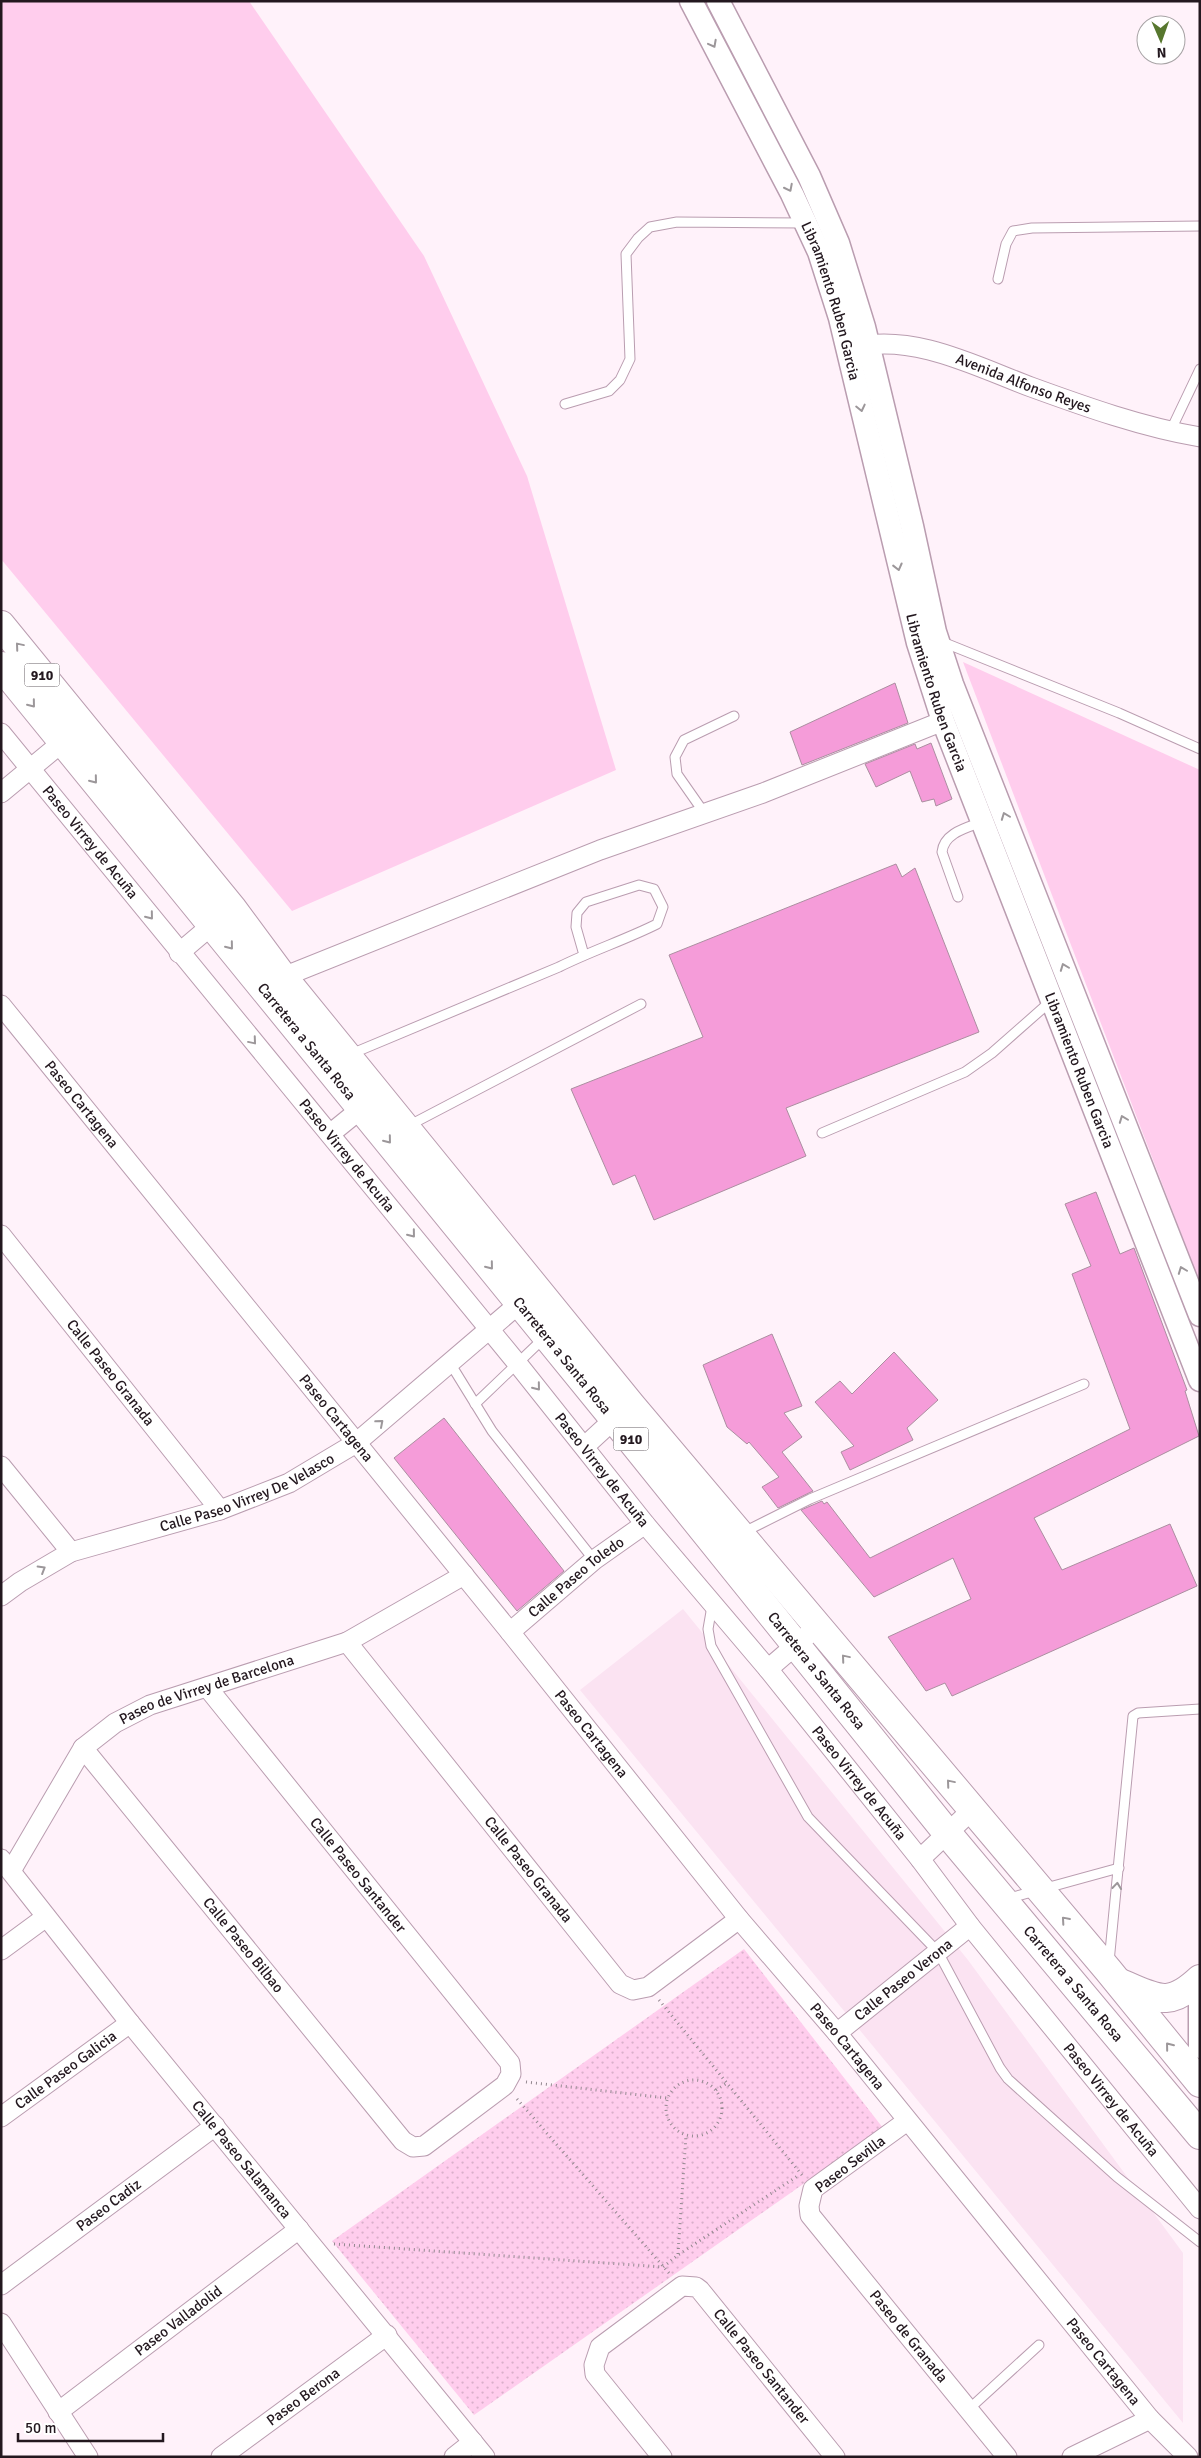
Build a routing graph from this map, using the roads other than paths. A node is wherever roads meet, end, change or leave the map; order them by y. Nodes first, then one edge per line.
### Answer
1 (691, 1) edge
2 (718, 1) edge
3 (818, 224) junction
4 (1200, 226) edge
5 (998, 279) dead end
6 (869, 344) junction
7 (847, 349) junction
8 (1200, 369) edge
9 (565, 404) dead end
10 (1170, 432) junction
11 (1200, 437) edge
12 (1, 625) edge
13 (937, 640) junction
14 (1, 666) edge
15 (734, 716) dead end
16 (943, 721) junction
17 (1, 733) edge
18 (73, 733) junction
19 (1200, 749) edge
20 (31, 769) junction
21 (1, 793) edge
22 (705, 814) junction
23 (982, 822) junction
24 (958, 897) dead end
25 (212, 925) junction
26 (180, 953) junction
27 (584, 955) junction
28 (283, 977) junction
29 (1051, 1000) junction
30 (641, 1004) dead end
31 (1, 1005) edge
32 (347, 1055) junction
33 (362, 1108) junction
34 (405, 1128) junction
35 (330, 1134) junction
36 (822, 1134) dead end
37 (1, 1236) edge
38 (529, 1296) junction
39 (1200, 1315) edge
40 (489, 1328) junction
41 (555, 1328) junction
42 (450, 1363) junction
43 (517, 1363) junction
44 (1200, 1380) edge
45 (1084, 1384) dead end
46 (475, 1404) junction
47 (623, 1412) junction
48 (356, 1443) junction
49 (584, 1446) junction
50 (1, 1466) edge
51 (220, 1510) junction
52 (645, 1524) junction
53 (729, 1540) junction
54 (71, 1552) junction
55 (594, 1560) junction
56 (464, 1575) junction
57 (1, 1596) edge
58 (713, 1604) junction
59 (818, 1626) junction
60 (510, 1632) junction
61 (347, 1642) junction
62 (796, 1645) junction
63 (768, 1669) junction
64 (206, 1687) junction
65 (1200, 1710) edge
66 (83, 1748) junction
67 (972, 1810) junction
68 (948, 1834) junction
69 (920, 1859) junction
70 (6, 1865) edge
71 (1119, 1868) junction
72 (1038, 1889) junction
73 (1003, 1900) junction
74 (46, 1917) junction
75 (739, 1919) junction
76 (970, 1926) junction
77 (1, 1950) edge
78 (938, 1952) junction
79 (1113, 1976) junction
80 (1200, 1979) edge
81 (1200, 1996) edge
82 (130, 2023) junction
83 (837, 2033) junction
84 (1200, 2047) edge
85 (1200, 2083) edge
86 (1, 2117) edge
87 (908, 2121) junction
88 (215, 2126) junction
89 (1200, 2135) edge
90 (403, 2141) joint
91 (1200, 2209) edge
92 (810, 2215) joint
93 (305, 2236) junction
94 (1200, 2242) edge
95 (1, 2285) edge
96 (1, 2323) edge
97 (387, 2335) junction
98 (1039, 2345) dead end
99 (969, 2409) junction
100 (58, 2412) junction
101 (1150, 2419) junction
102 (479, 2450) edge
103 (88, 2457) edge
104 (221, 2457) edge
105 (454, 2457) edge
106 (662, 2457) edge
107 (835, 2457) edge
108 (1008, 2457) edge
109 (1072, 2457) edge
110 (1188, 2457) edge

1 -> 3 street, Libramiento Ruben Garcia
2 - 3 street, Libramiento Ruben Garcia
3 - 6 street, Libramiento Ruben Garcia
3 - 7 street, Libramiento Ruben Garcia
3 - 9 lane
4 - 5 lane
6 - 7 street, Avenida Alfonso Reyes
6 - 10 street, Avenida Alfonso Reyes
6 - 13 street, Libramiento Ruben Garcia
7 -> 16 street, Libramiento Ruben Garcia
8 - 10 lane
10 - 11 street, Avenida Alfonso Reyes
18 -> 12 main road, Carretera a Santa Rosa / 910
13 - 19 lane
39 -> 13 street, Libramiento Ruben Garcia
14 -> 18 main road, Carretera a Santa Rosa / 910
15 - 22 lane
16 - 22 street
16 - 23 street, Libramiento Ruben Garcia
17 - 20 street, Paseo Virrey de Acuña
18 - 20 street
18 -> 25 main road, Carretera a Santa Rosa / 910
18 - 28 main road, Carretera a Santa Rosa / 910
20 - 21 street
20 -> 26 street, Paseo Virrey de Acuña
22 - 28 street
23 - 24 lane
23 - 29 street, Libramiento Ruben Garcia
25 - 26 street
25 -> 33 main road, Carretera a Santa Rosa / 910
26 -> 35 street, Paseo Virrey de Acuña
27 - 27 lane
27 - 32 lane
28 - 32 main road, Carretera a Santa Rosa / 910
29 - 36 lane
29 - 44 street, Libramiento Ruben Garcia
30 - 34 lane
31 - 48 street, Paseo Cartagena
32 - 34 main road, Carretera a Santa Rosa / 910
33 - 35 street
33 -> 38 main road, Carretera a Santa Rosa / 910
34 - 38 main road, Carretera a Santa Rosa / 910
35 -> 40 street, Paseo Virrey de Acuña
37 - 51 street, Calle Paseo Granada
38 - 40 street, Calle Paseo Virrey De Velasco
38 - 41 main road, Carretera a Santa Rosa / 910
40 - 42 street, Calle Paseo Virrey De Velasco
40 - 43 street, Paseo Virrey de Acuña
41 - 43 lane
41 - 47 main road, Carretera a Santa Rosa / 910
42 - 46 lane
48 -> 42 street, Calle Paseo Virrey De Velasco
43 - 46 lane
43 -> 49 street, Paseo Virrey de Acuña
45 - 53 lane
46 - 55 lane
47 - 49 street
47 - 53 main road, Carretera a Santa Rosa / 910
48 - 51 street, Calle Paseo Virrey De Velasco
48 - 56 street, Paseo Cartagena
49 - 52 street, Paseo Virrey de Acuña
50 - 54 street
51 - 54 street, Calle Paseo Virrey De Velasco
52 - 55 street, Calle Paseo Toledo
52 - 58 street, Paseo Virrey de Acuña
53 - 59 main road, Carretera a Santa Rosa / 910
53 - 62 main road, Carretera a Santa Rosa / 910
57 -> 54 street, Calle Paseo Virrey De Velasco
55 - 60 street, Calle Paseo Toledo
56 - 60 street, Paseo Cartagena
56 - 61 street, Paseo de Virrey de Barcelona
58 - 63 street, Paseo Virrey de Acuña
58 - 78 lane
59 - 62 street
67 -> 59 main road, Carretera a Santa Rosa / 910
60 - 75 street, Paseo Cartagena
61 - 64 street, Paseo de Virrey de Barcelona
61 - 75 street, Calle Paseo Granada
62 - 63 street
62 - 68 main road, Carretera a Santa Rosa / 910
63 - 69 street, Paseo Virrey de Acuña
64 - 66 street, Paseo de Virrey de Barcelona
64 - 90 street, Calle Paseo Santander
65 - 71 lane
66 - 70 street, Paseo de Virrey de Barcelona
66 - 90 street, Calle Paseo Bilbao
67 - 68 street
67 - 72 main road, Carretera a Santa Rosa / 910
68 - 69 street
68 - 73 main road, Carretera a Santa Rosa / 910
69 - 76 street, Paseo Virrey de Acuña
70 - 74 street, Calle Paseo Salamanca
71 - 72 lane
79 -> 71 lane
72 - 73 lane
79 -> 72 main road, Carretera a Santa Rosa / 910
73 - 89 main road, Carretera a Santa Rosa / 910
74 - 77 street
74 - 82 street, Calle Paseo Salamanca
75 - 83 street, Paseo Cartagena
76 - 78 street, Calle Paseo Verona
76 - 91 street, Paseo Virrey de Acuña
78 - 83 street, Calle Paseo Verona
78 - 94 lane
79 - 80 main road
85 -> 79 main road, Carretera a Santa Rosa / 910
81 - 84 street
82 - 86 street, Calle Paseo Galicia
82 - 88 street, Calle Paseo Salamanca
83 - 87 street, Paseo Cartagena
87 - 92 street, Paseo Sevilla
87 - 101 street, Paseo Cartagena
88 - 93 street, Calle Paseo Salamanca
88 - 95 street, Paseo Cadiz
92 - 99 street, Paseo de Granada
93 - 97 street, Calle Paseo Salamanca
93 - 100 street, Paseo Valladolid
96 - 100 street
97 - 102 street, Calle Paseo Salamanca
97 - 104 street, Paseo Berona
98 - 99 lane
99 - 108 street, Paseo de Granada
100 - 103 street
101 - 109 street
101 - 110 street, Paseo Cartagena
102 - 105 street
106 - 107 street, Calle Paseo Santander

